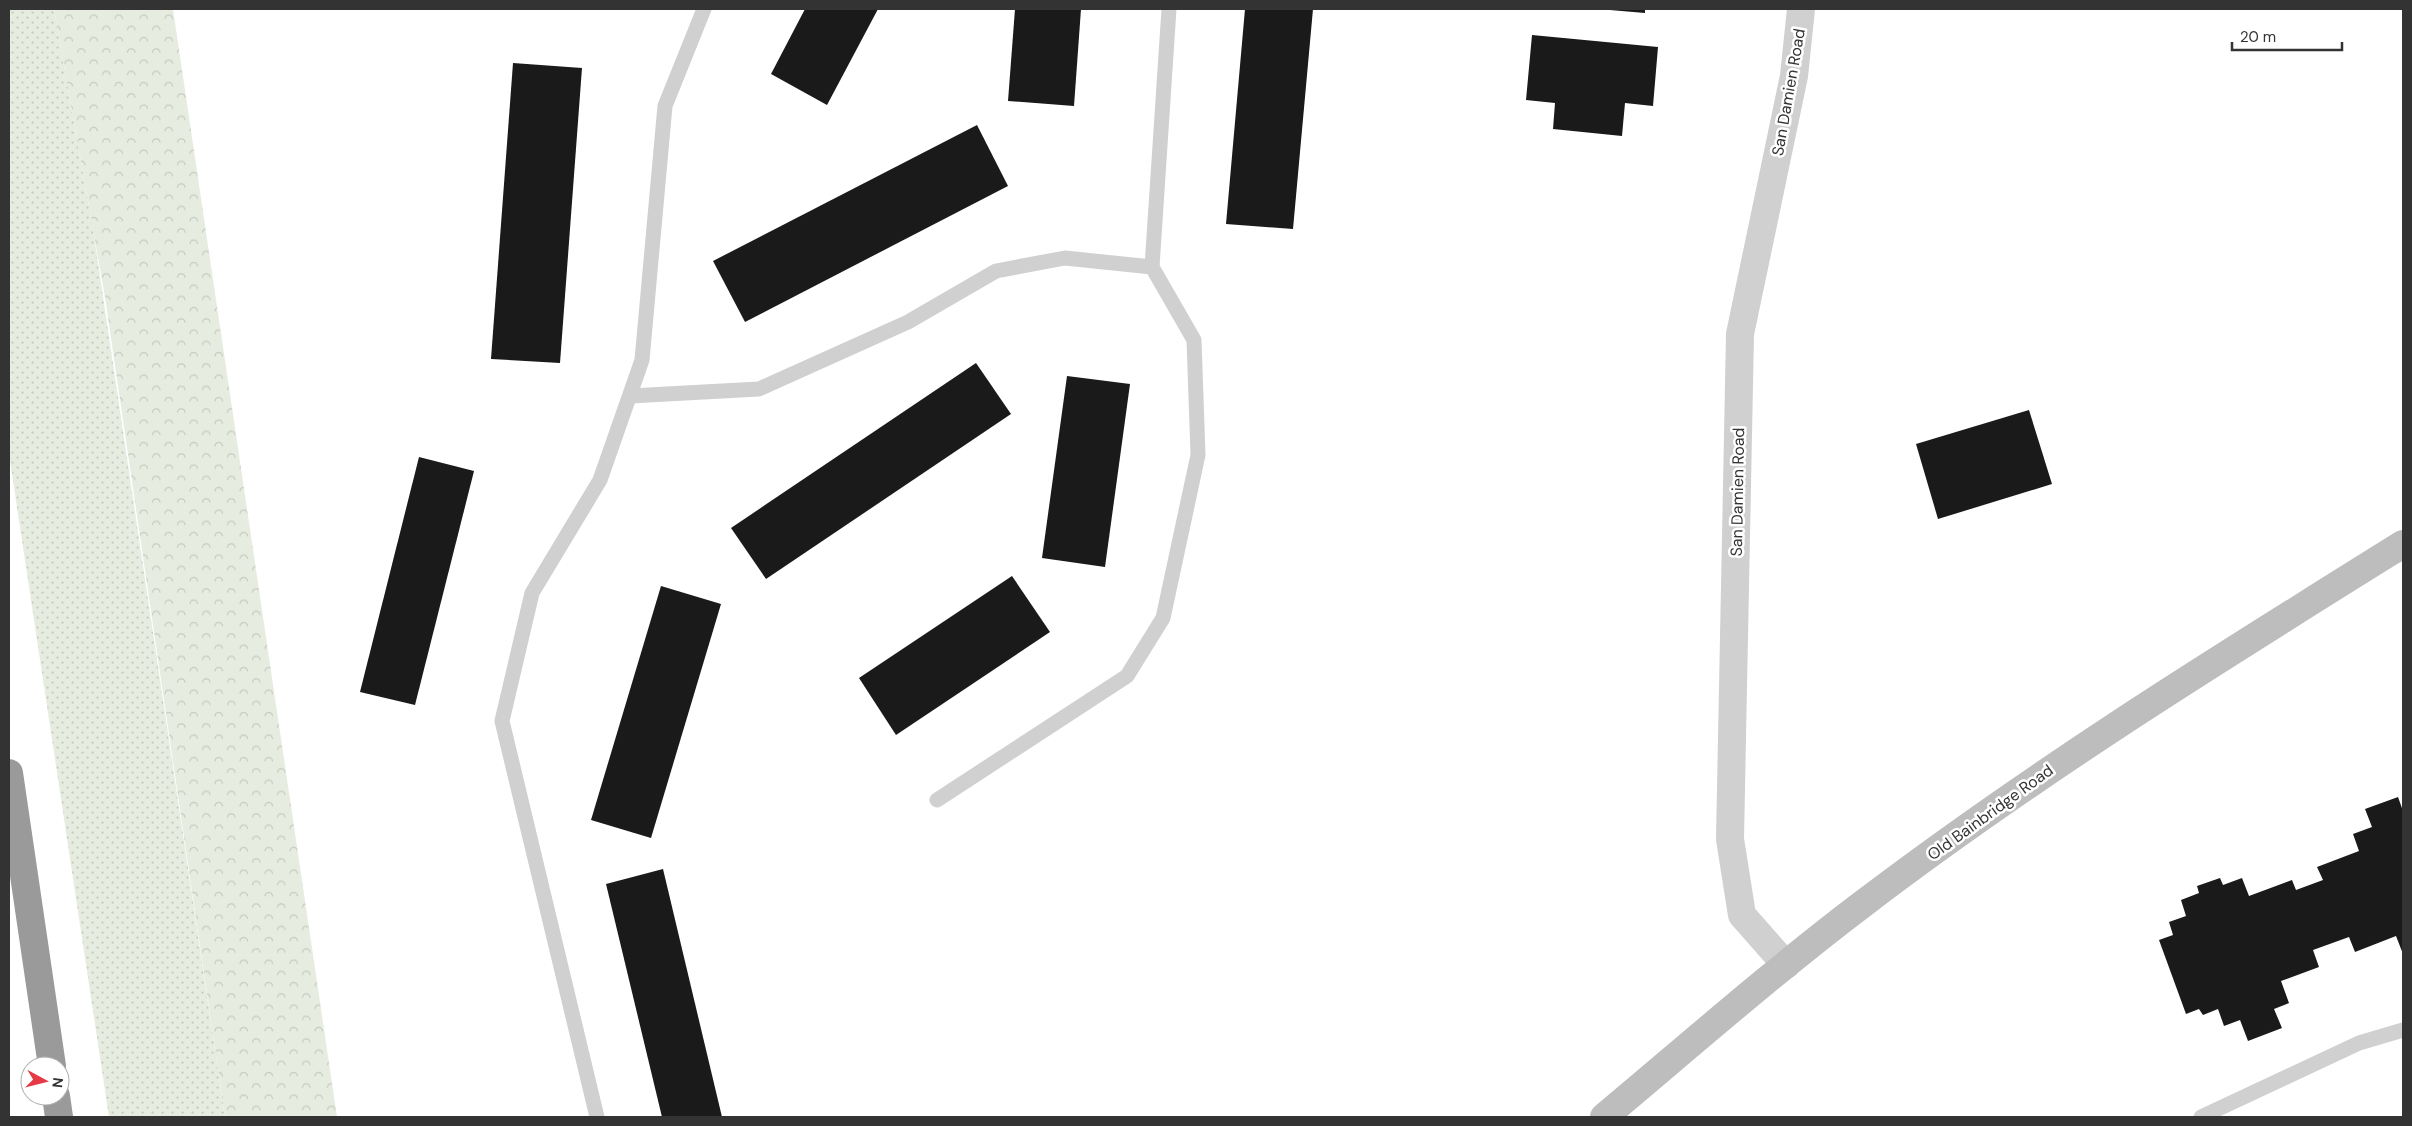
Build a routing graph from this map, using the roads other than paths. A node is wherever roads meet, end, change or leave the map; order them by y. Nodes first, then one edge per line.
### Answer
1 (704, 9) edge
2 (1169, 9) edge
3 (1801, 9) edge
4 (1152, 267) junction
5 (630, 396) junction
6 (2403, 544) edge
7 (9, 773) edge
8 (937, 800) dead end
9 (1786, 965) junction
10 (2403, 1030) edge
11 (51, 1056) edge
12 (597, 1117) edge
13 (1604, 1117) edge
14 (2201, 1117) edge

1 - 5 lane
2 - 4 lane
3 - 9 street, San Damien Road
4 - 5 lane
4 - 8 lane
5 - 12 lane
6 - 9 main road, Old Bainbridge Road
7 - 11 highway
9 - 13 main road, Old Bainbridge Road
10 - 14 lane

